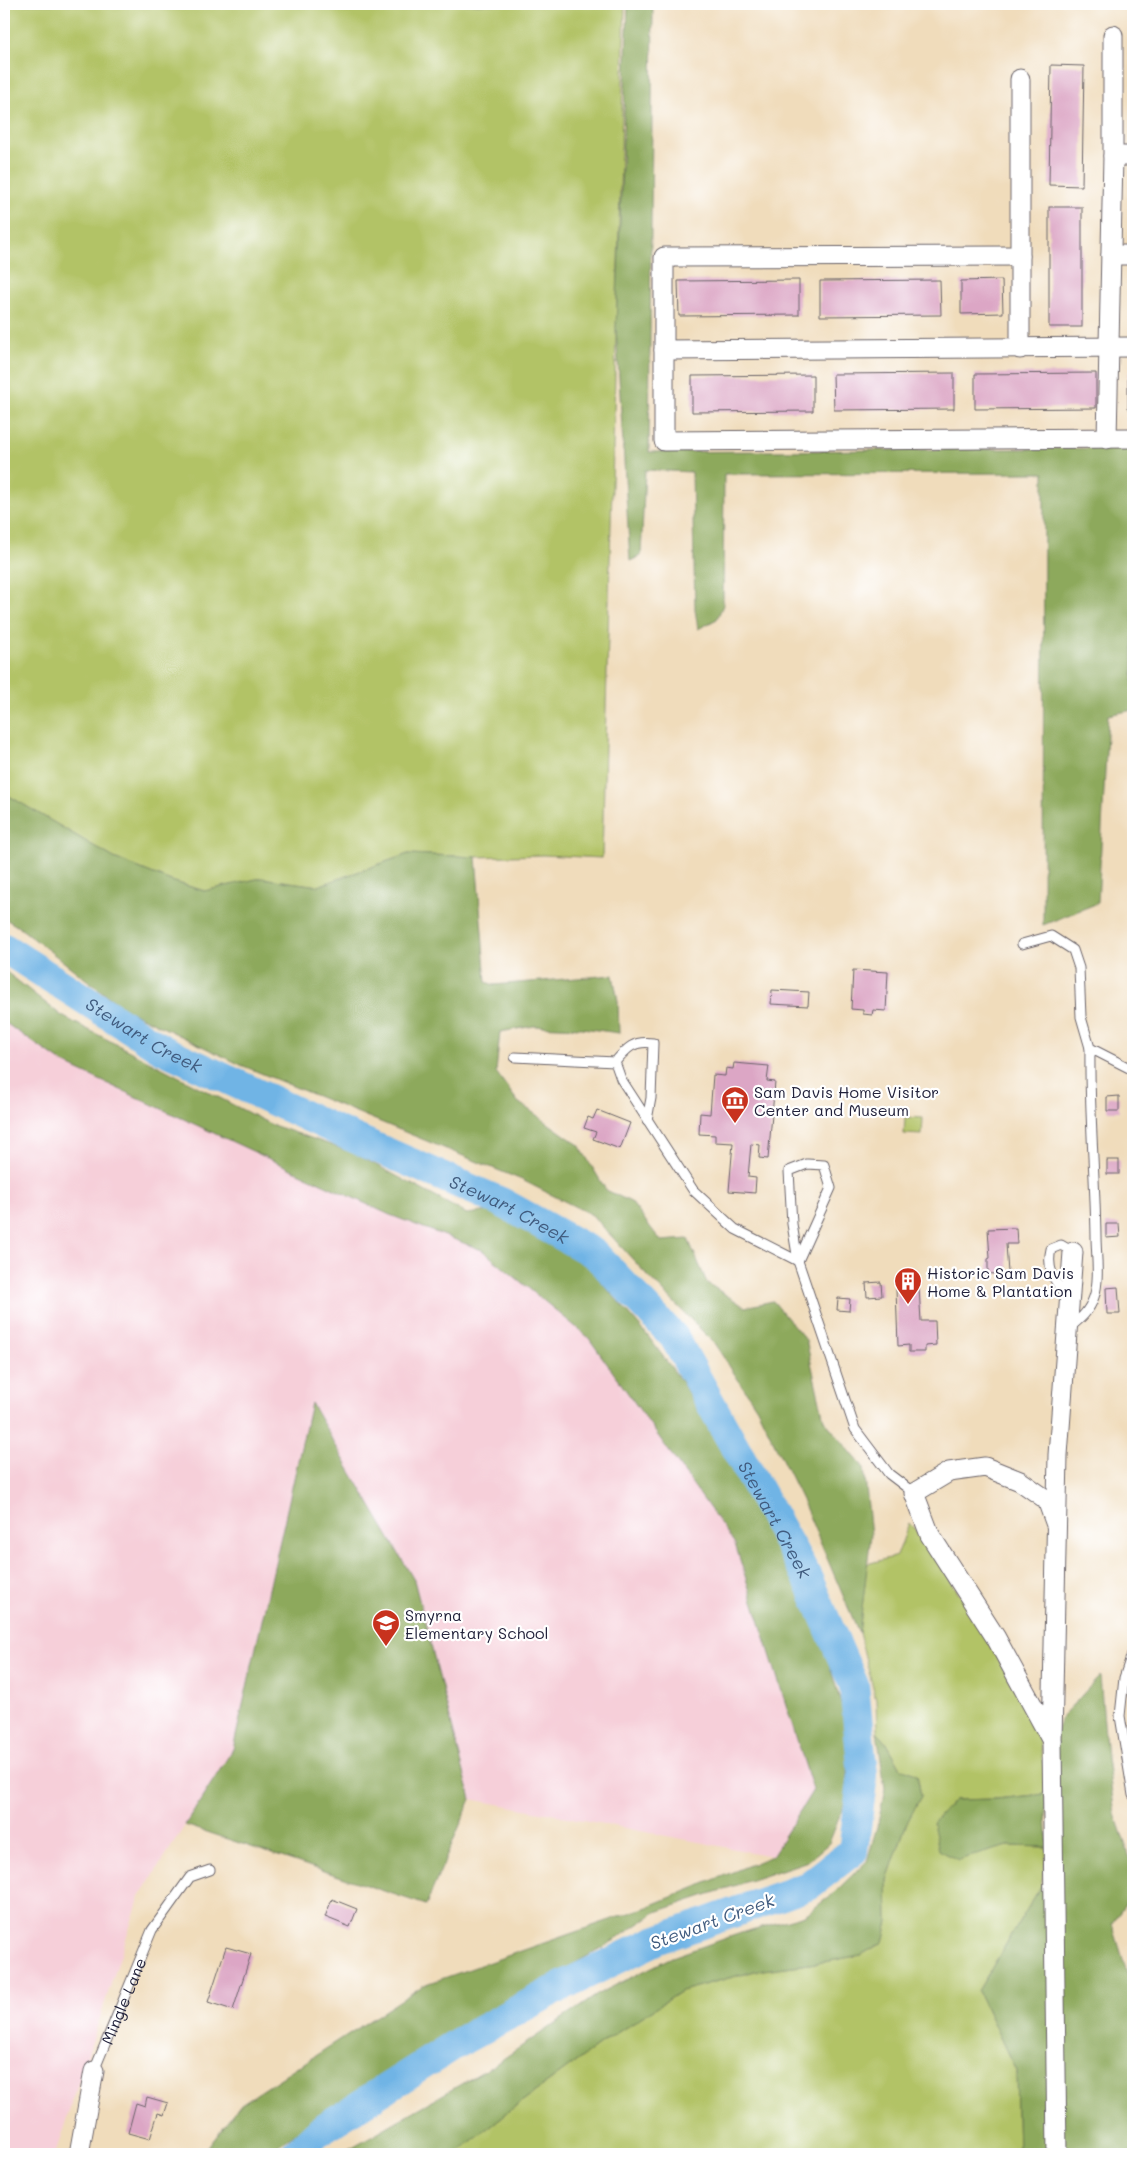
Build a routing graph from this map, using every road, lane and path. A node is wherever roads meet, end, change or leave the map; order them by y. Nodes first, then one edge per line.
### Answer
1 (1114, 35) dead end
2 (1020, 78) dead end
3 (1113, 156) junction
4 (1133, 156) edge
5 (1111, 255) junction
6 (1133, 255) edge
7 (1020, 256) junction
8 (1109, 347) junction
9 (1133, 347) edge
10 (1020, 349) junction
11 (664, 350) junction
12 (1133, 438) edge
13 (1107, 439) junction
14 (1022, 944) dead end
15 (1090, 1048) junction
16 (515, 1057) dead end
17 (615, 1062) junction
18 (1133, 1070) edge
19 (647, 1120) junction
20 (1073, 1252) dead end
21 (798, 1261) junction
22 (1068, 1329) junction
23 (914, 1493) junction
24 (1056, 1525) junction
25 (1133, 1651) edge
26 (1052, 1741) junction
27 (1133, 1795) edge
28 (210, 1870) dead end
29 (94, 2071) joint
30 (79, 2154) edge
31 (1057, 2154) edge

1 - 3 street
2 - 7 street
3 - 4 street
3 - 5 street
5 - 6 street
5 - 8 street
7 - 10 street
7 - 11 street
8 - 9 street
8 - 10 street
8 - 13 street
10 - 11 street
11 - 13 street
12 - 13 street
14 - 15 lane
15 - 18 lane
15 - 22 lane
16 - 17 lane
17 - 19 lane
17 - 19 lane
19 - 21 lane
20 - 22 street
21 - 21 lane
21 - 23 lane
22 - 24 street
23 - 24 street
23 - 26 street
24 - 26 street
25 - 27 lane
26 - 31 street
28 - 29 lane, Mingle Lane
29 - 30 street, Mingle Lane

